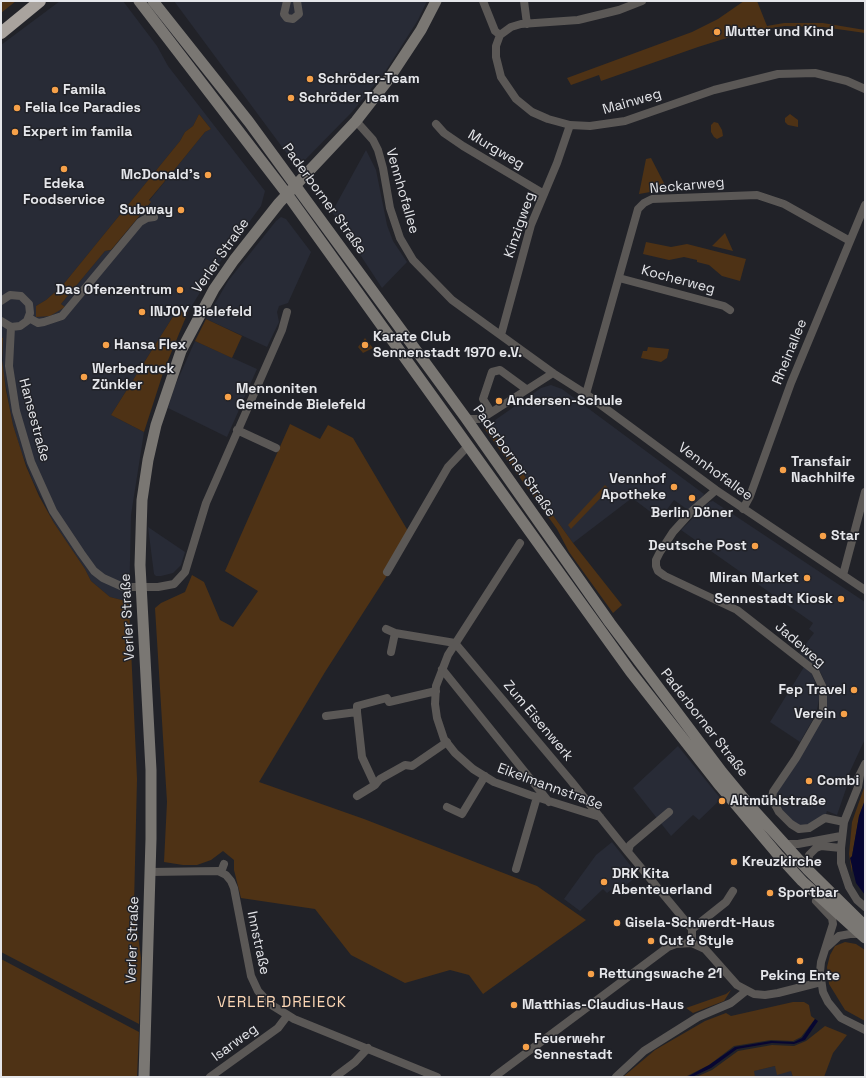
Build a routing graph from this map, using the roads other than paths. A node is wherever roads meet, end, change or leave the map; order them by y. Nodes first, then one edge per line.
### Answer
1 (28, 1) edge
2 (40, 1) edge
3 (139, 1) edge
4 (153, 1) edge
5 (288, 1) edge
6 (297, 1) edge
7 (436, 1) edge
8 (483, 1) edge
9 (524, 1) edge
10 (642, 1) edge
11 (1, 24) edge
12 (527, 24) junction
13 (1, 33) edge
14 (500, 35) junction
15 (865, 89) edge
16 (356, 121) junction
17 (436, 124) dead end
18 (570, 125) junction
19 (296, 185) junction
20 (287, 194) junction
21 (544, 194) junction
22 (865, 205) edge
23 (154, 217) dead end
24 (850, 241) junction
25 (619, 278) junction
26 (1, 301) edge
27 (730, 310) dead end
28 (287, 312) dead end
29 (29, 318) junction
30 (1, 321) edge
31 (11, 327) junction
32 (501, 335) junction
33 (553, 373) junction
34 (526, 389) junction
35 (586, 394) junction
36 (491, 412) junction
37 (465, 416) junction
38 (237, 430) junction
39 (468, 446) junction
40 (276, 448) dead end
41 (716, 490) junction
42 (865, 492) edge
43 (742, 509) junction
44 (520, 543) dead end
45 (387, 572) dead end
46 (843, 575) junction
47 (141, 588) junction
48 (865, 590) edge
49 (386, 629) dead end
50 (395, 633) junction
51 (455, 643) junction
52 (391, 652) dead end
53 (442, 669) junction
54 (436, 691) junction
55 (356, 712) junction
56 (326, 716) dead end
57 (447, 742) junction
58 (865, 764) edge
59 (485, 776) junction
60 (375, 785) junction
61 (357, 796) dead end
62 (537, 798) junction
63 (549, 802) junction
64 (447, 807) dead end
65 (669, 812) dead end
66 (600, 817) junction
67 (844, 822) junction
68 (842, 836) junction
69 (784, 844) junction
70 (841, 848) junction
71 (628, 852) junction
72 (224, 864) dead end
73 (516, 869) dead end
74 (808, 870) junction
75 (150, 872) junction
76 (221, 872) junction
77 (802, 881) junction
78 (733, 891) dead end
79 (865, 907) edge
80 (692, 929) junction
81 (863, 933) edge
82 (692, 943) junction
83 (826, 948) junction
84 (821, 982) junction
85 (746, 991) junction
86 (287, 1016) junction
87 (865, 1030) edge
88 (368, 1048) junction
89 (213, 1076) edge
90 (144, 1077) edge
91 (334, 1077) edge
92 (437, 1077) edge
93 (494, 1077) edge
94 (616, 1077) edge

1 - 11 highway
2 - 13 highway
3 - 20 main road, Paderborner Straße
4 - 19 main road, Paderborner Straße
5 - 6 street
7 - 16 main road, Verler Straße
8 - 14 street
9 - 12 street
10 - 12 street
12 - 14 street
14 - 18 street, Mainweg
15 - 18 street, Mainweg
16 - 19 main road, Verler Straße
16 - 32 street, Vennhofallee
17 - 21 street, Murgweg
18 - 21 street, Kinzigweg
19 - 20 main road, Verler Straße
19 - 37 main road, Paderborner Straße
20 - 39 main road, Paderborner Straße
20 - 47 main road, Verler Straße
21 - 32 street, Kinzigweg
22 - 24 street, Rheinallee
23 - 29 street
24 - 25 street, Neckarweg
24 - 43 street, Rheinallee
25 - 27 street, Kocherweg
25 - 35 street, Neckarweg
26 - 29 street
28 - 38 street, Hansestraße
29 - 31 street
30 - 31 street
31 - 47 street, Hansestraße
32 - 33 street, Vennhofallee
33 - 34 street
33 - 35 street, Vennhofallee
34 - 36 street
34 - 36 street
35 - 41 street, Vennhofallee
36 - 37 street
37 - 69 main road, Paderborner Straße
38 - 40 street
38 - 47 street, Hansestraße
39 - 45 street, Paderborner Straße
39 - 77 main road, Paderborner Straße
41 - 43 street, Vennhofallee
41 - 67 street, Jadeweg
42 - 46 street
43 - 46 street, Vennhofallee
44 - 51 street, Eikelmannstraße
46 - 48 street, Vennhofallee
47 - 75 main road, Verler Straße
49 - 50 street
50 - 51 street
50 - 52 street
51 - 53 street, Eikelmannstraße
51 - 66 street, Zum Eisenwerk
53 - 54 street, Eikelmannstraße
53 - 63 street
54 - 55 street
54 - 57 street, Eikelmannstraße
55 - 56 street
55 - 60 street
57 - 59 street, Eikelmannstraße
57 - 60 street
58 - 67 street
59 - 62 street, Eikelmannstraße
59 - 64 street
60 - 61 street
62 - 63 street, Eikelmannstraße
62 - 73 street
63 - 66 street, Eikelmannstraße
65 - 71 street
66 - 71 street, Eikelmannstraße
67 - 68 street
68 - 69 street
68 - 70 street
69 - 74 main road, Paderborner Straße
70 - 74 street
70 - 79 street
71 - 80 street, Eikelmannstraße
72 - 76 street
74 - 81 main road, Paderborner Straße
75 - 76 street
75 - 90 main road, Verler Straße
76 - 86 street, Innstraße
77 - 81 main road, Paderborner Straße
77 - 83 street
78 - 80 street
80 - 82 street
81 - 83 street
82 - 85 street
82 - 93 street
83 - 84 street
84 - 85 street
84 - 87 street
85 - 94 street
86 - 88 street, Innstraße
86 - 89 street, Isarweg
88 - 91 street
88 - 92 street, Innstraße

